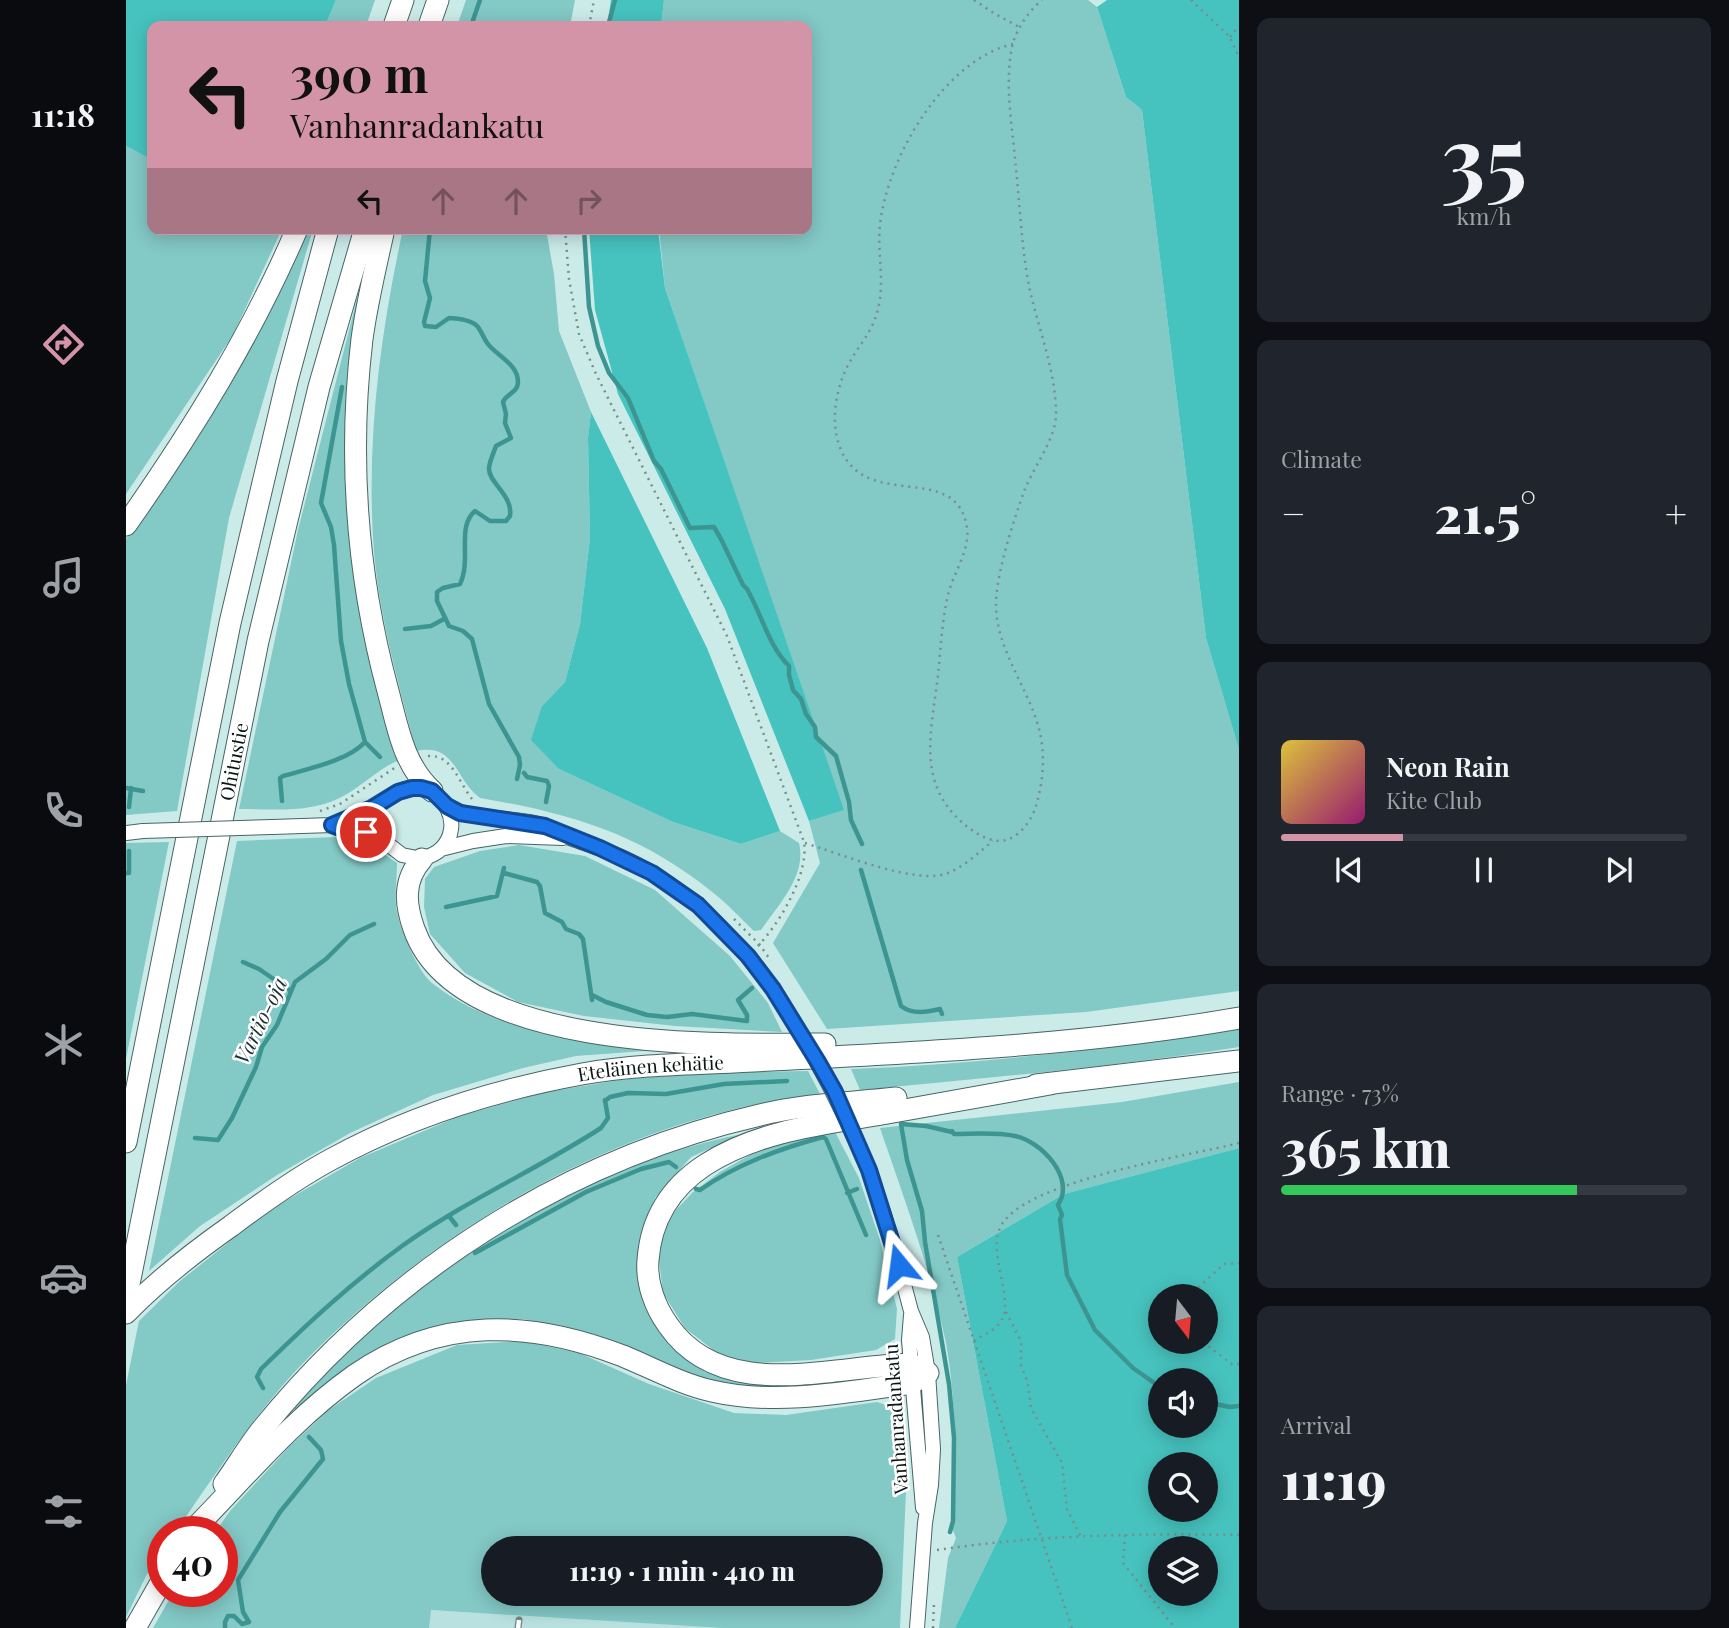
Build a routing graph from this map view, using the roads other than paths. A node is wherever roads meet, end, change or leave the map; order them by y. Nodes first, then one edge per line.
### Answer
1 (438, 0) edge
2 (431, 21) edge
3 (294, 235) edge
4 (326, 235) edge
5 (363, 235) edge
6 (383, 235) edge
7 (126, 525) edge
8 (440, 798) junction
9 (332, 825) junction
10 (126, 833) edge
11 (571, 838) junction
12 (441, 849) junction
13 (422, 859) junction
14 (1239, 1018) edge
15 (1047, 1042) junction
16 (1239, 1061) edge
17 (1050, 1084) junction
18 (126, 1142) edge
19 (126, 1299) edge
20 (126, 1313) edge
21 (917, 1373) junction
22 (203, 1516) edge
23 (207, 1516) edge
24 (147, 1607) edge
25 (135, 1628) edge
26 (917, 1628) edge

1 - 2 highway
3 - 7 highway
4 - 18 highway, Ohitustie
5 - 19 highway, Ohitustie
6 - 8 highway
8 - 9 street, Vanhanradankatu
8 - 11 street, Vanhanradankatu
8 - 12 street
9 - 10 street, Vanhanradankatu, bridge
9 - 13 street, Vanhanradankatu
11 - 12 street, Vanhanradankatu
11 - 21 street, Vanhanradankatu, bridge
12 - 13 street, Vanhanradankatu
13 - 15 highway
14 - 15 highway, Eteläinen kehätie
15 - 20 highway, Eteläinen kehätie
16 - 17 highway
17 - 21 highway
17 - 22 highway
21 - 23 highway
21 - 26 street, Vanhanradankatu
24 - 25 highway

